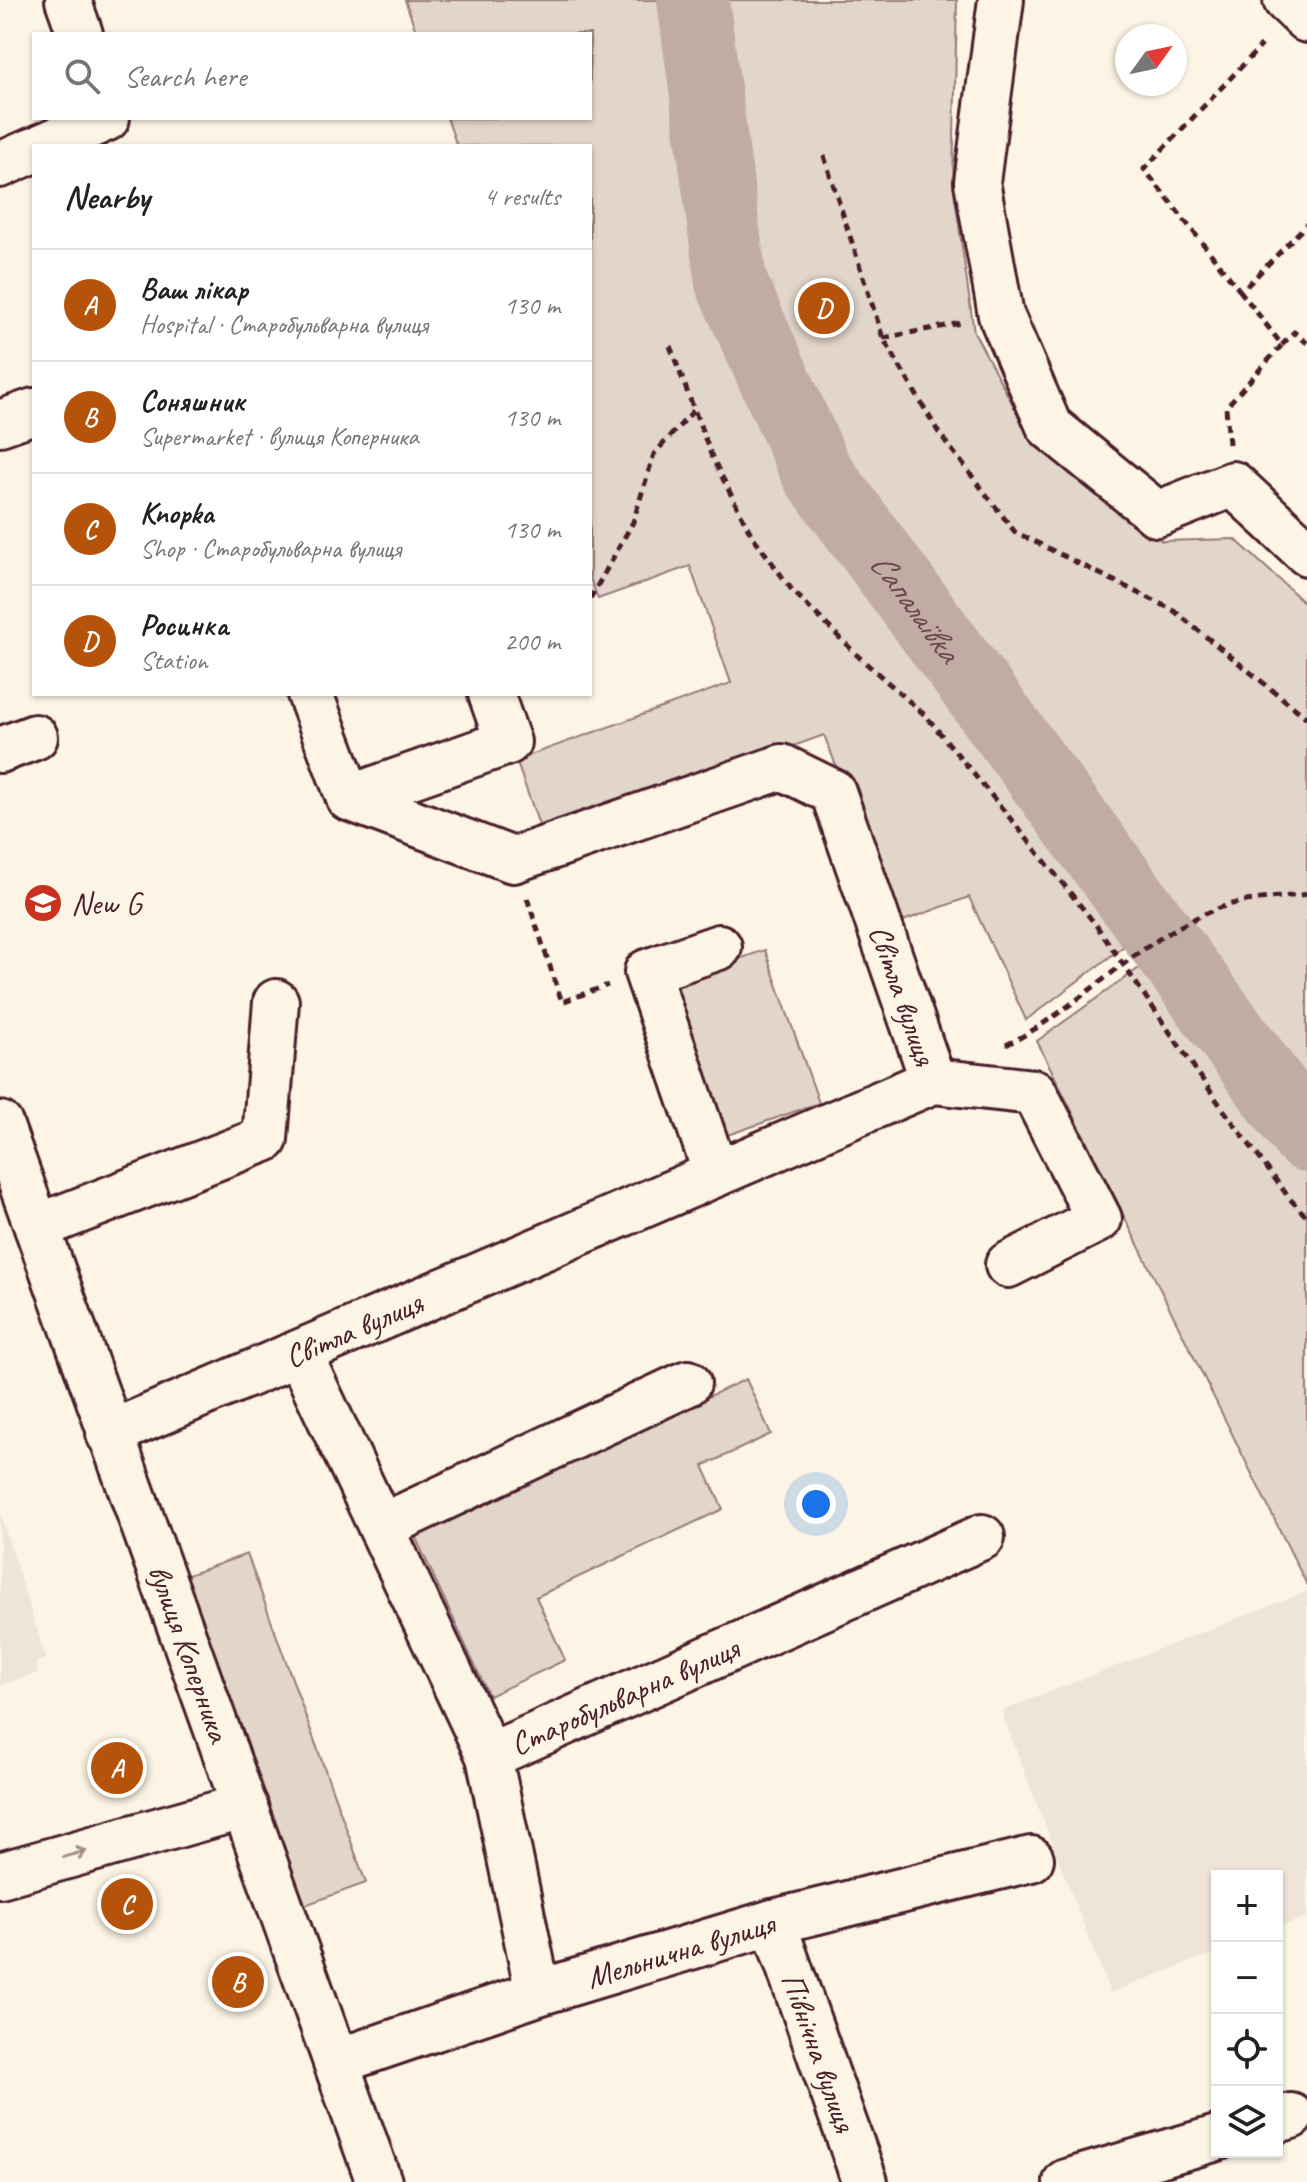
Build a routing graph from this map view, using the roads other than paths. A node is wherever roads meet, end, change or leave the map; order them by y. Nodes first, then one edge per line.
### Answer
1 (68, 0) edge
2 (1001, 0) edge
3 (1286, 0) edge
4 (1307, 20) edge
5 (79, 32) edge
6 (103, 120) edge
7 (109, 120) edge
8 (48, 144) edge
9 (117, 144) edge
10 (32, 151) edge
11 (0, 165) edge
12 (32, 412) edge
13 (0, 423) edge
14 (1307, 553) edge
15 (311, 696) edge
16 (492, 696) edge
17 (349, 798) junction
18 (719, 947) dead end
19 (276, 1002) dead end
20 (933, 1081) junction
21 (0, 1124) edge
22 (716, 1174) junction
23 (37, 1227) junction
24 (1008, 1265) dead end
25 (299, 1353) junction
26 (688, 1383) dead end
27 (109, 1434) junction
28 (381, 1527) junction
29 (982, 1537) dead end
30 (489, 1756) junction
31 (245, 1806) junction
32 (1031, 1859) dead end
33 (0, 1875) edge
34 (773, 1922) junction
35 (538, 1993) junction
36 (336, 2062) junction
37 (1211, 2140) edge
38 (379, 2182) edge
39 (865, 2182) edge
40 (1066, 2182) edge

1 - 5 street
2 - 14 street
3 - 4 street
6 - 8 street
7 - 9 street
10 - 11 street
12 - 13 street
15 - 17 street
16 - 17 street
17 - 20 street, Світла вулиця
18 - 22 street
19 - 23 street
20 - 22 street, Світла вулиця
20 - 24 street
21 - 23 street, вулиця Коперника
22 - 25 street, Світла вулиця
23 - 27 street, вулиця Коперника
25 - 27 street, Світла вулиця
25 - 28 street
26 - 28 street
27 - 31 street, вулиця Коперника
28 - 30 street
29 - 30 street, Старобульварна вулиця
30 - 35 street, Старобульварна вулиця
33 -> 31 street
31 - 36 street, вулиця Коперника
32 - 34 street, Мельнична вулиця
34 - 35 street, Мельнична вулиця
34 - 39 street, Північна вулиця
35 - 36 street, Мельнична вулиця
36 - 38 street, вулиця Коперника
37 - 40 street

